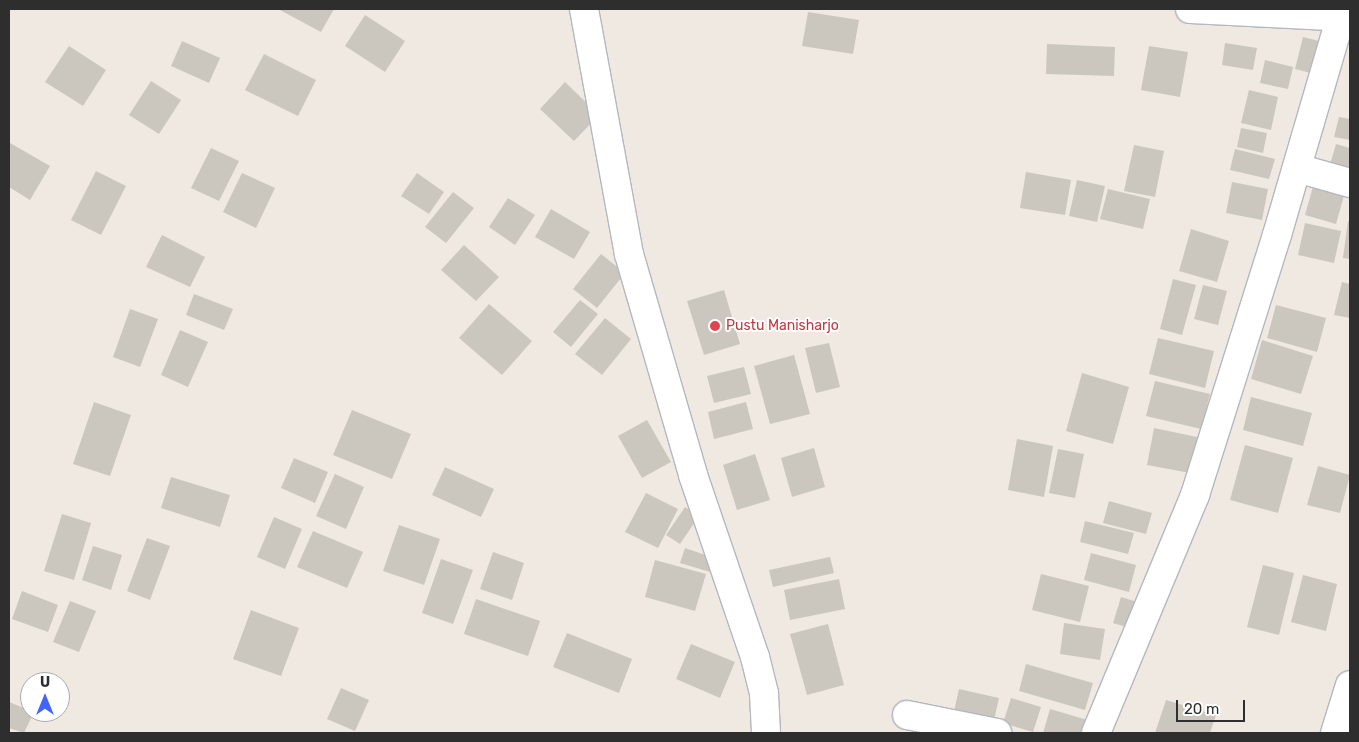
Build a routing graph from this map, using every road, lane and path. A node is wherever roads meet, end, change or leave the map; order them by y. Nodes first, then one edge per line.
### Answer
1 (584, 9) edge
2 (1190, 9) edge
3 (1345, 14) edge
4 (1297, 168) junction
5 (1350, 183) edge
6 (1350, 684) edge
7 (907, 715) dead end
8 (766, 733) edge
9 (997, 733) edge
10 (1096, 733) edge
11 (1335, 733) edge

1 - 8 street
2 - 3 street
3 - 4 street
4 - 5 street
4 - 10 street
6 - 11 street
7 - 9 street

